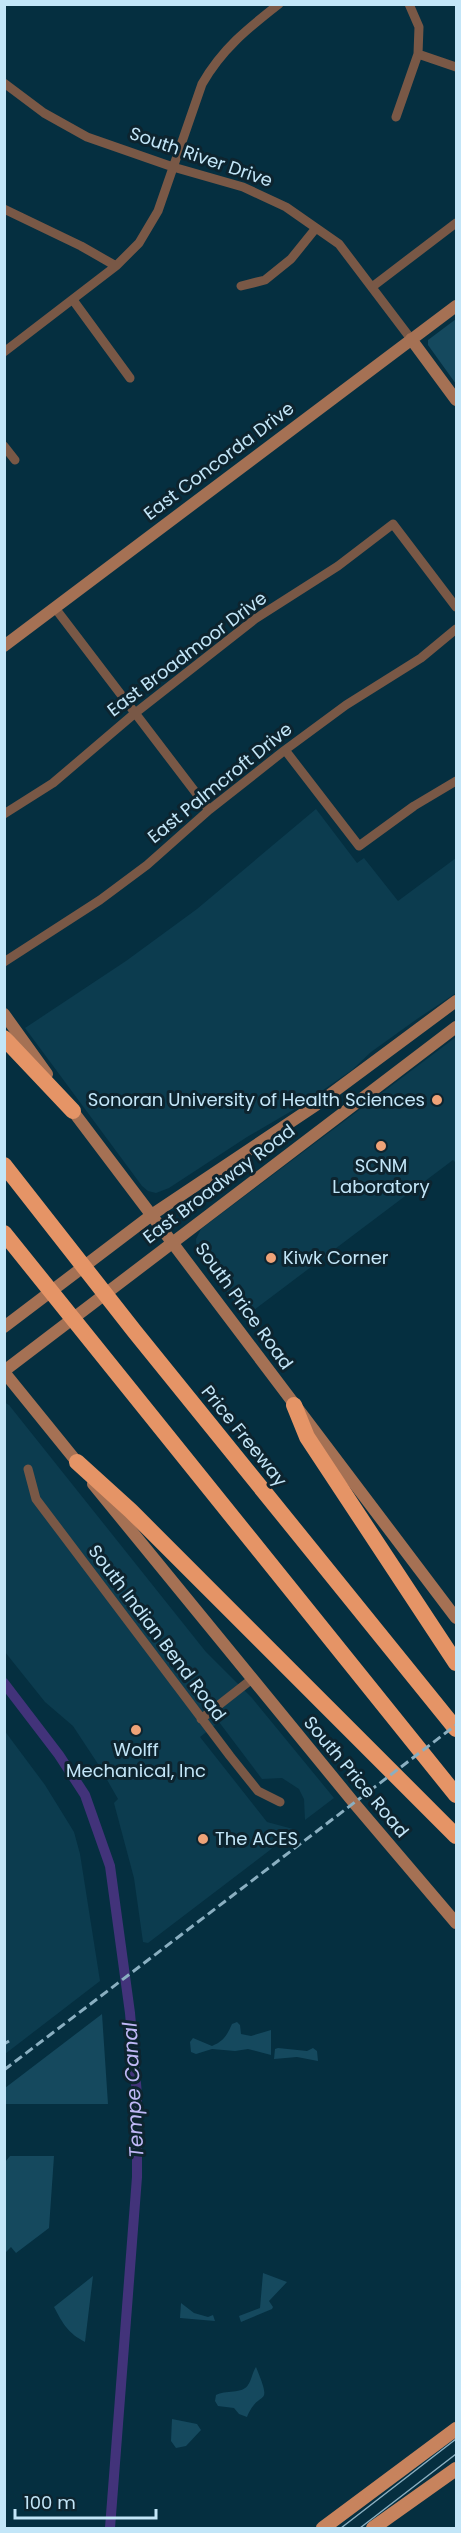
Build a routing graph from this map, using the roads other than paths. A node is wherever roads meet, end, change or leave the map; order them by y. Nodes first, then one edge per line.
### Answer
1 (279, 4) edge
2 (409, 4) edge
3 (418, 54) junction
4 (456, 67) edge
5 (4, 83) edge
6 (396, 117) dead end
7 (173, 167) junction
8 (4, 209) edge
9 (456, 224) edge
10 (316, 228) junction
11 (116, 266) junction
12 (241, 286) dead end
13 (372, 286) junction
14 (73, 300) junction
15 (456, 306) edge
16 (411, 339) junction
17 (4, 352) edge
18 (130, 378) dead end
19 (456, 400) edge
20 (4, 446) edge
21 (15, 460) dead end
22 (456, 607) edge
23 (55, 608) junction
24 (456, 629) edge
25 (4, 646) edge
26 (134, 714) junction
27 (285, 750) junction
28 (456, 781) edge
29 (209, 810) junction
30 (4, 814) edge
31 (4, 962) edge
32 (456, 1001) edge
33 (4, 1014) edge
34 (456, 1027) edge
35 (4, 1038) edge
36 (369, 1067) junction
37 (382, 1083) junction
38 (73, 1111) junction
39 (4, 1166) edge
40 (153, 1214) junction
41 (4, 1233) edge
42 (173, 1241) junction
43 (9, 1323) edge
44 (4, 1372) edge
45 (294, 1405) junction
46 (77, 1462) junction
47 (28, 1468) dead end
48 (456, 1618) edge
49 (456, 1663) edge
50 (252, 1679) junction
51 (201, 1719) junction
52 (456, 1729) edge
53 (456, 1795) edge
54 (280, 1802) dead end
55 (456, 1836) edge
56 (456, 1923) edge
57 (456, 2428) edge
58 (456, 2469) edge
59 (323, 2529) edge
60 (373, 2529) edge

1 - 7 street
2 - 3 street
3 - 4 street
3 - 6 street
5 - 7 street, South River Drive
7 - 10 street, South River Drive
7 - 11 street
8 - 11 street
9 - 13 street
10 - 12 street
10 - 13 street, South River Drive
11 - 14 street
13 - 16 street, South River Drive
14 - 17 street
14 - 18 street
15 - 16 main road, East Concorda Drive
16 - 19 main road, South River Drive
16 - 23 main road, East Concorda Drive
20 - 21 street
22 - 26 street, East Broadmoor Drive
23 - 25 main road, East Concorda Drive
23 - 26 street
24 - 27 street, East Palmcroft Drive
26 - 29 street
26 - 30 street, East Broadmoor Drive
27 - 28 street
27 - 29 street, East Palmcroft Drive
29 - 31 street, East Palmcroft Drive
32 - 36 main road, East Broadway Road
33 - 38 main road, South Price Road
34 - 37 main road, East Broadway Road
35 - 38 highway
36 - 37 main road
36 - 40 main road, East Broadway Road
37 - 42 main road, East Broadway Road
38 - 40 main road, South Price Road
39 - 52 highway, Price Freeway
40 - 42 main road, South Price Road
40 - 43 main road, East Broadway Road
41 - 53 highway
42 - 44 main road, East Broadway Road
42 - 45 main road, South Price Road
44 - 46 main road, South Price Road
45 - 48 main road, South Price Road
45 - 49 highway
46 - 50 main road, South Price Road
46 - 55 highway
47 - 51 street, South Indian Bend Road
50 - 51 street
50 - 56 main road, South Price Road
51 - 54 street, South Indian Bend Road
57 - 59 main road
58 - 60 main road

